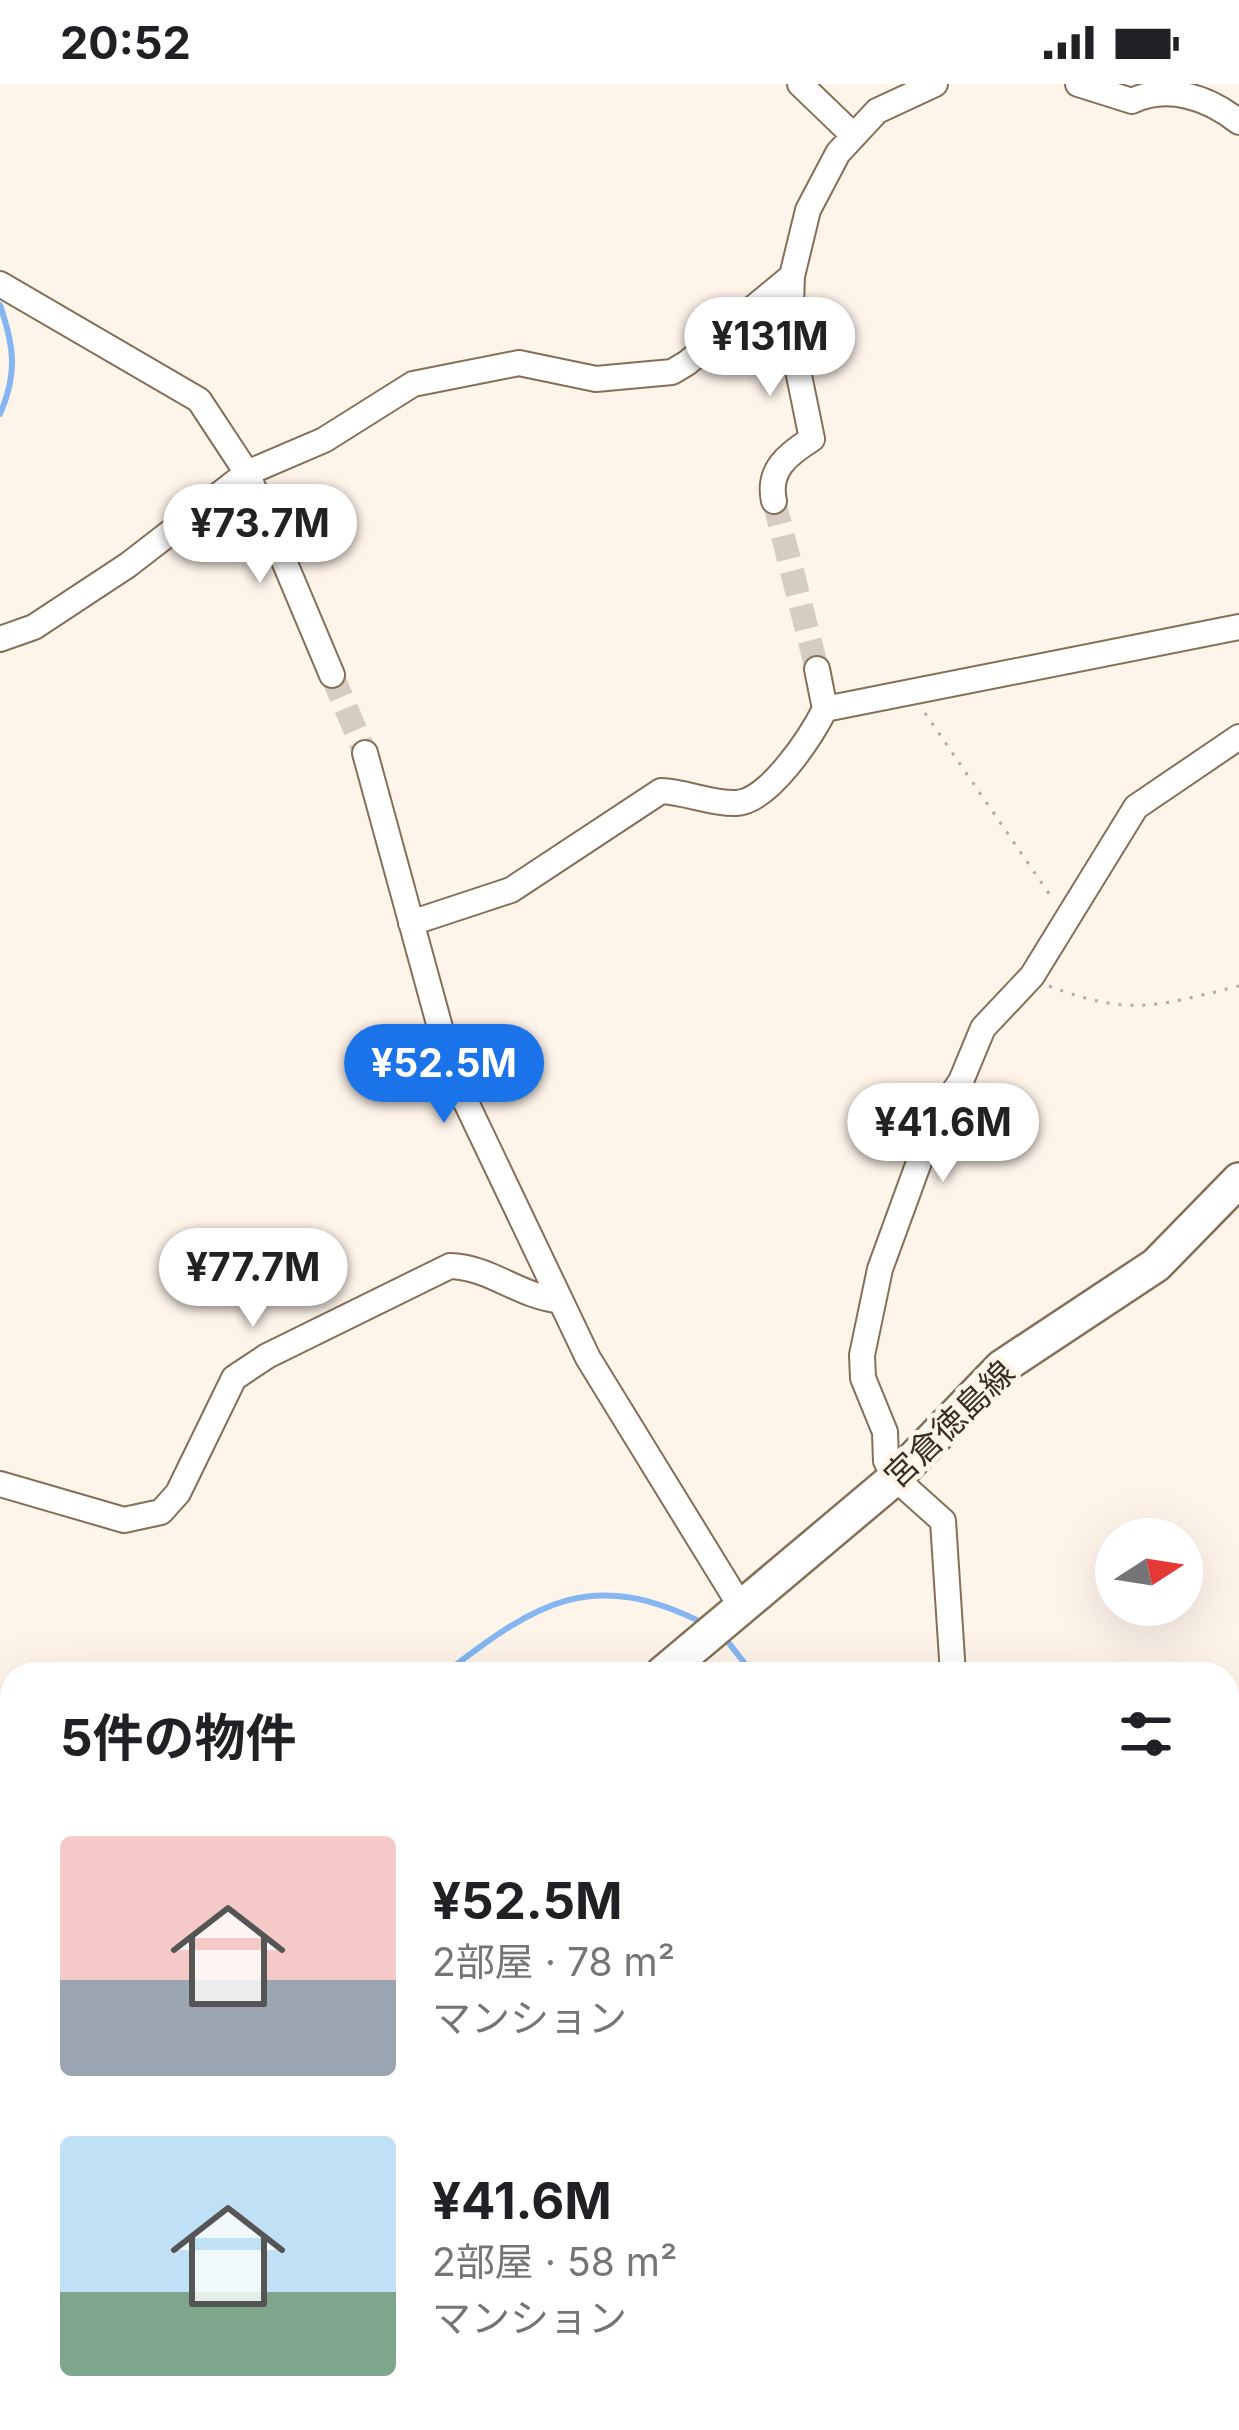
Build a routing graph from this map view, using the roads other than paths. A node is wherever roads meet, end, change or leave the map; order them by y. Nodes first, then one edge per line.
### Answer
1 (800, 84) edge
2 (935, 84) edge
3 (1078, 84) edge
4 (1152, 86) edge
5 (1239, 122) edge
6 (854, 136) junction
7 (792, 276) junction
8 (0, 284) edge
9 (247, 473) junction
10 (774, 501) tunnel mouth
11 (1239, 627) edge
12 (0, 639) edge
13 (817, 669) tunnel mouth
14 (332, 675) tunnel mouth
15 (825, 709) junction
16 (1239, 737) edge
17 (365, 753) tunnel mouth
18 (411, 923) junction
19 (1234, 1194) edge
20 (556, 1300) junction
21 (895, 1478) junction
22 (0, 1484) edge
23 (741, 1607) junction
24 (676, 1662) edge
25 (951, 1662) edge

1 - 6 street
2 - 6 street
3 - 4 street
4 - 5 street
6 - 7 street
7 - 9 street
7 - 10 street
8 - 9 street
9 - 12 street
9 - 14 street
11 - 15 street
13 - 15 street
15 - 18 street
16 - 21 street
17 - 18 street
18 - 20 street
19 - 21 main road, 宮倉徳島線
20 - 22 street
20 - 23 street
21 - 23 main road, 宮倉徳島線
21 - 25 street
23 - 24 main road, 宮倉徳島線

